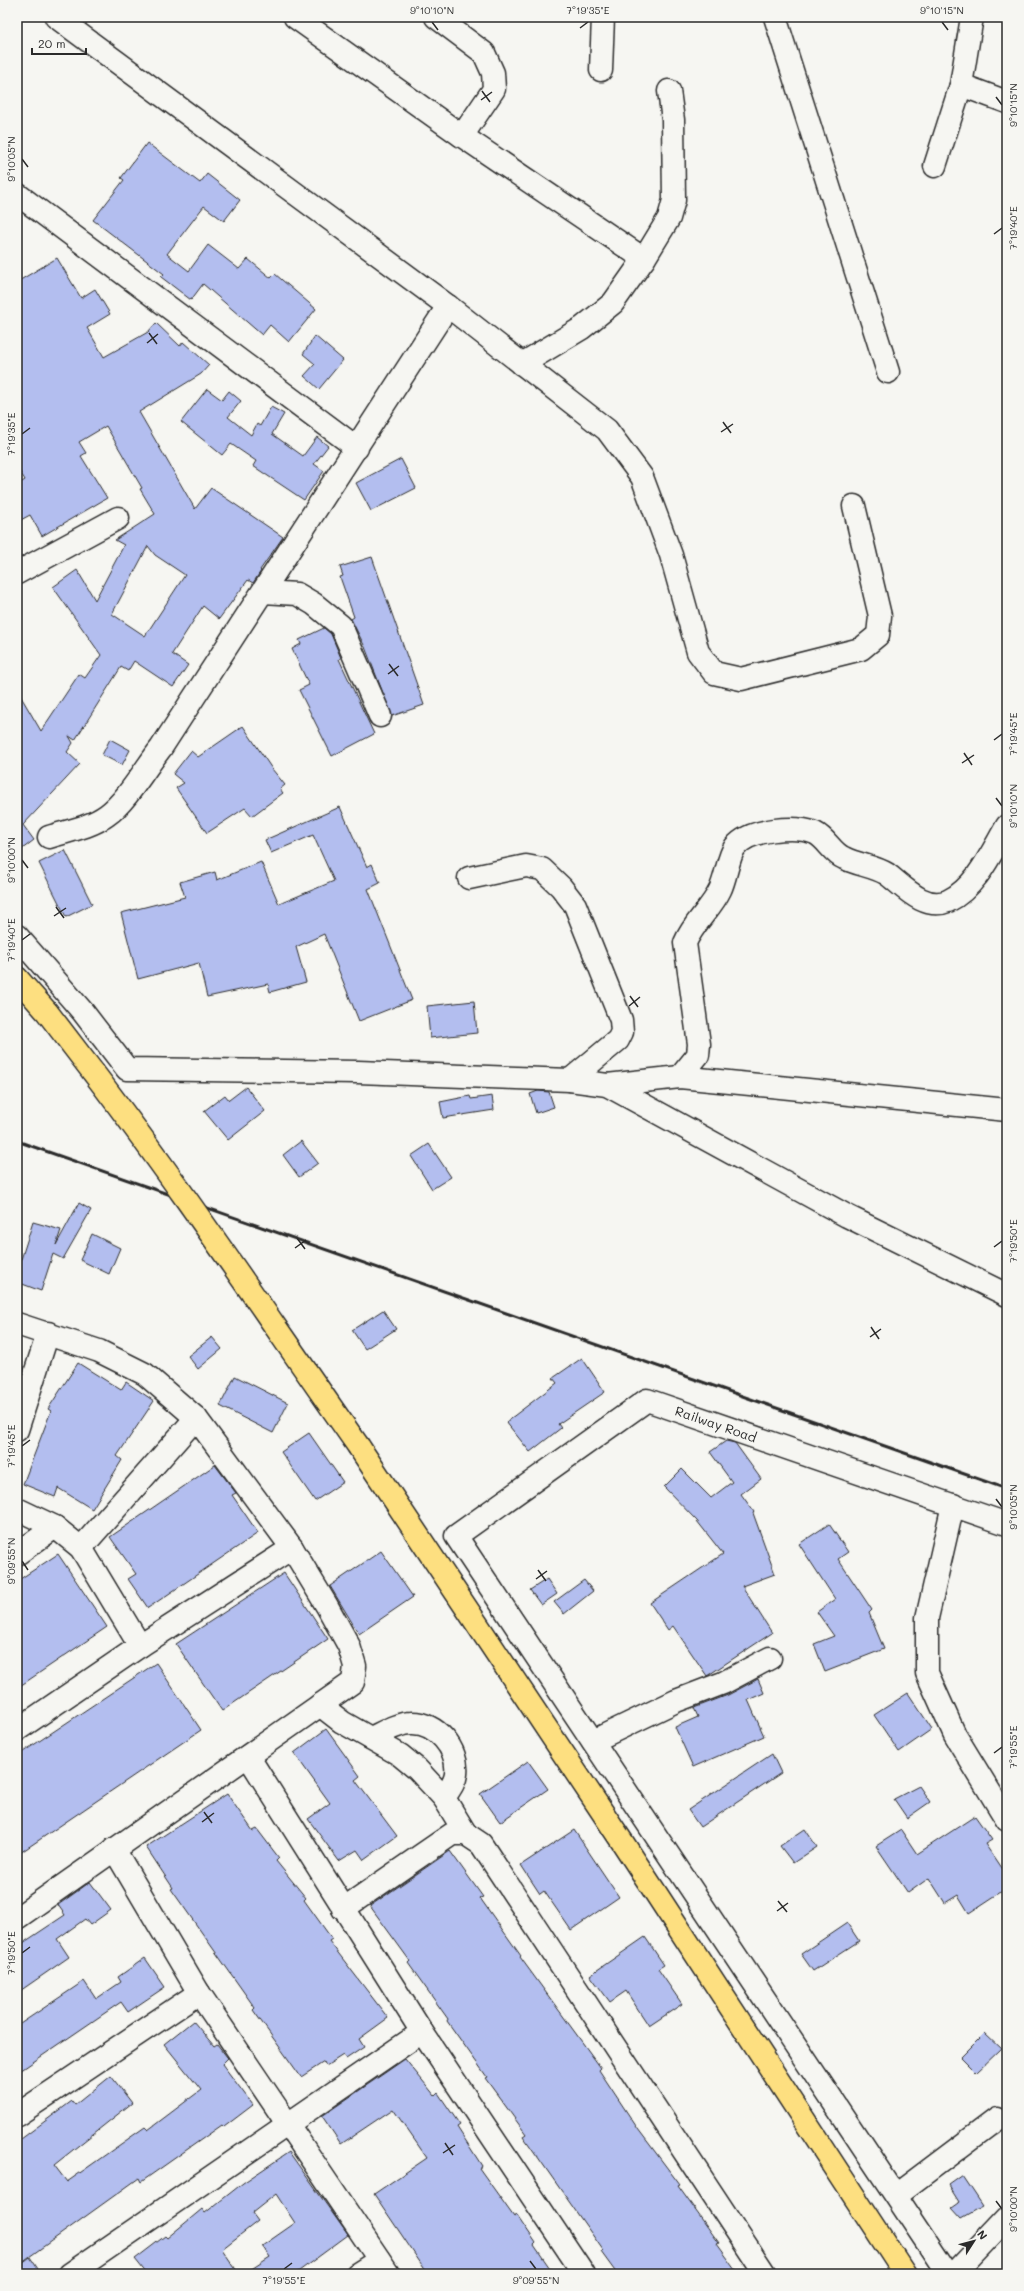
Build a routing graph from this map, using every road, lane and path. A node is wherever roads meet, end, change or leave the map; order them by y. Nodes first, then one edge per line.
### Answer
1 (56, 17) edge
2 (295, 17) edge
3 (436, 17) edge
4 (603, 17) edge
5 (775, 17) edge
6 (972, 17) edge
7 (601, 70) dead end
8 (961, 85) junction
9 (669, 91) dead end
10 (1007, 102) edge
11 (462, 136) junction
12 (935, 166) dead end
13 (17, 194) edge
14 (644, 259) junction
15 (448, 306) junction
16 (522, 364) junction
17 (888, 372) dead end
18 (357, 448) junction
19 (854, 506) dead end
20 (118, 518) dead end
21 (17, 572) edge
22 (263, 592) junction
23 (380, 716) dead end
24 (1007, 826) edge
25 (49, 837) dead end
26 (469, 878) dead end
27 (17, 936) edge
28 (17, 978) edge
29 (680, 1077) junction
30 (570, 1080) junction
31 (607, 1085) junction
32 (1007, 1110) edge
33 (1007, 1295) edge
34 (17, 1324) edge
35 (48, 1333) junction
36 (196, 1418) junction
37 (17, 1430) edge
38 (953, 1505) junction
39 (17, 1509) edge
40 (1007, 1524) edge
41 (55, 1527) junction
42 (81, 1548) junction
43 (292, 1548) junction
44 (17, 1554) edge
45 (140, 1646) junction
46 (770, 1658) dead end
47 (320, 1706) junction
48 (17, 1730) edge
49 (371, 1738) junction
50 (594, 1741) junction
51 (248, 1756) junction
52 (444, 1798) junction
53 (1007, 1820) edge
54 (466, 1834) junction
55 (114, 1848) junction
56 (342, 1909) junction
57 (17, 1918) edge
58 (199, 1993) junction
59 (422, 2032) junction
60 (17, 2115) edge
61 (997, 2118) dead end
62 (287, 2125) junction
63 (896, 2195) junction
64 (1007, 2218) edge
65 (384, 2267) edge
66 (70, 2274) edge
67 (357, 2274) edge
68 (584, 2274) edge
69 (765, 2274) edge
70 (905, 2274) edge
71 (948, 2274) edge
72 (954, 2274) edge

1 - 15 street
2 - 11 street
3 - 11 street
4 - 7 street
5 - 17 street
6 - 8 street
8 - 10 street
8 - 12 street
9 - 14 street
11 - 14 street
13 - 18 street
14 - 16 street
15 - 16 street
15 - 18 street
16 - 19 street
18 - 22 street
20 - 21 street
22 - 23 street
22 - 25 street
24 - 29 street
26 - 30 street
27 - 30 street
28 - 70 main road, bridge
29 - 31 street
29 - 32 street
30 - 31 street
31 - 33 street
34 - 35 street
35 - 36 street
35 - 37 street
36 - 42 street
36 - 43 street
38 - 40 street, Railway Road
38 - 50 street, Railway Road
38 - 53 street
39 - 41 street
41 - 42 street
41 - 44 street
42 - 45 street
43 - 45 street
43 - 47 street
45 - 48 street
46 - 50 street
47 - 49 street
47 - 51 street
49 - 52 street
49 - 52 street
50 - 63 street
51 - 55 street
51 - 56 street
52 - 54 street
54 - 56 street
54 - 69 street
55 - 57 street
55 - 58 street
56 - 59 street
58 - 60 street
58 - 62 street
59 - 62 street
59 - 68 street
61 - 63 street
62 - 65 street
62 - 66 street
63 - 71 street
64 - 72 street
65 - 67 street

